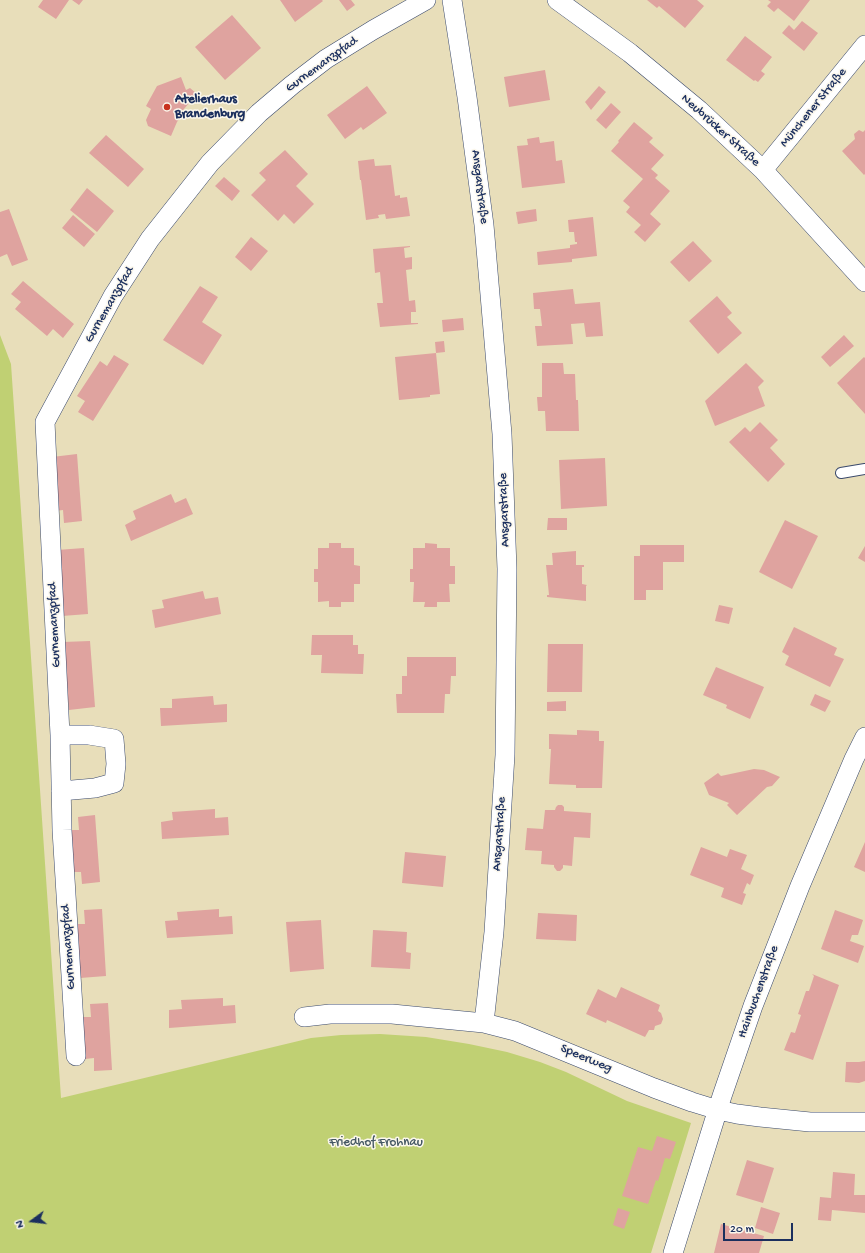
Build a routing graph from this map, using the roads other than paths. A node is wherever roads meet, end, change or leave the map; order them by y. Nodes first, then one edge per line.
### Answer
1 (426, 0) edge
2 (452, 0) edge
3 (557, 0) edge
4 (865, 45) edge
5 (763, 170) junction
6 (865, 282) edge
7 (865, 470) edge
8 (842, 473) dead end
9 (60, 735) junction
10 (865, 737) edge
11 (62, 791) junction
12 (304, 1017) dead end
13 (484, 1023) junction
14 (76, 1056) dead end
15 (718, 1110) junction
16 (865, 1122) edge
17 (673, 1253) edge

1 - 9 street, Gurnemanzpfad
2 - 13 street, Ansgarstraße
3 - 5 street, Neubrücker Straße
4 - 5 street, Münchener Straße
5 - 6 street, Neubrücker Straße
7 - 8 lane
9 - 11 street, Gurnemanzpfad
9 - 11 street
10 - 15 street, Hainbuchenstraße
11 - 14 street, Gurnemanzpfad
12 - 13 street, Speerweg
13 - 15 street, Speerweg
15 - 16 street, Speerweg
15 - 17 street, Hainbuchenstraße

